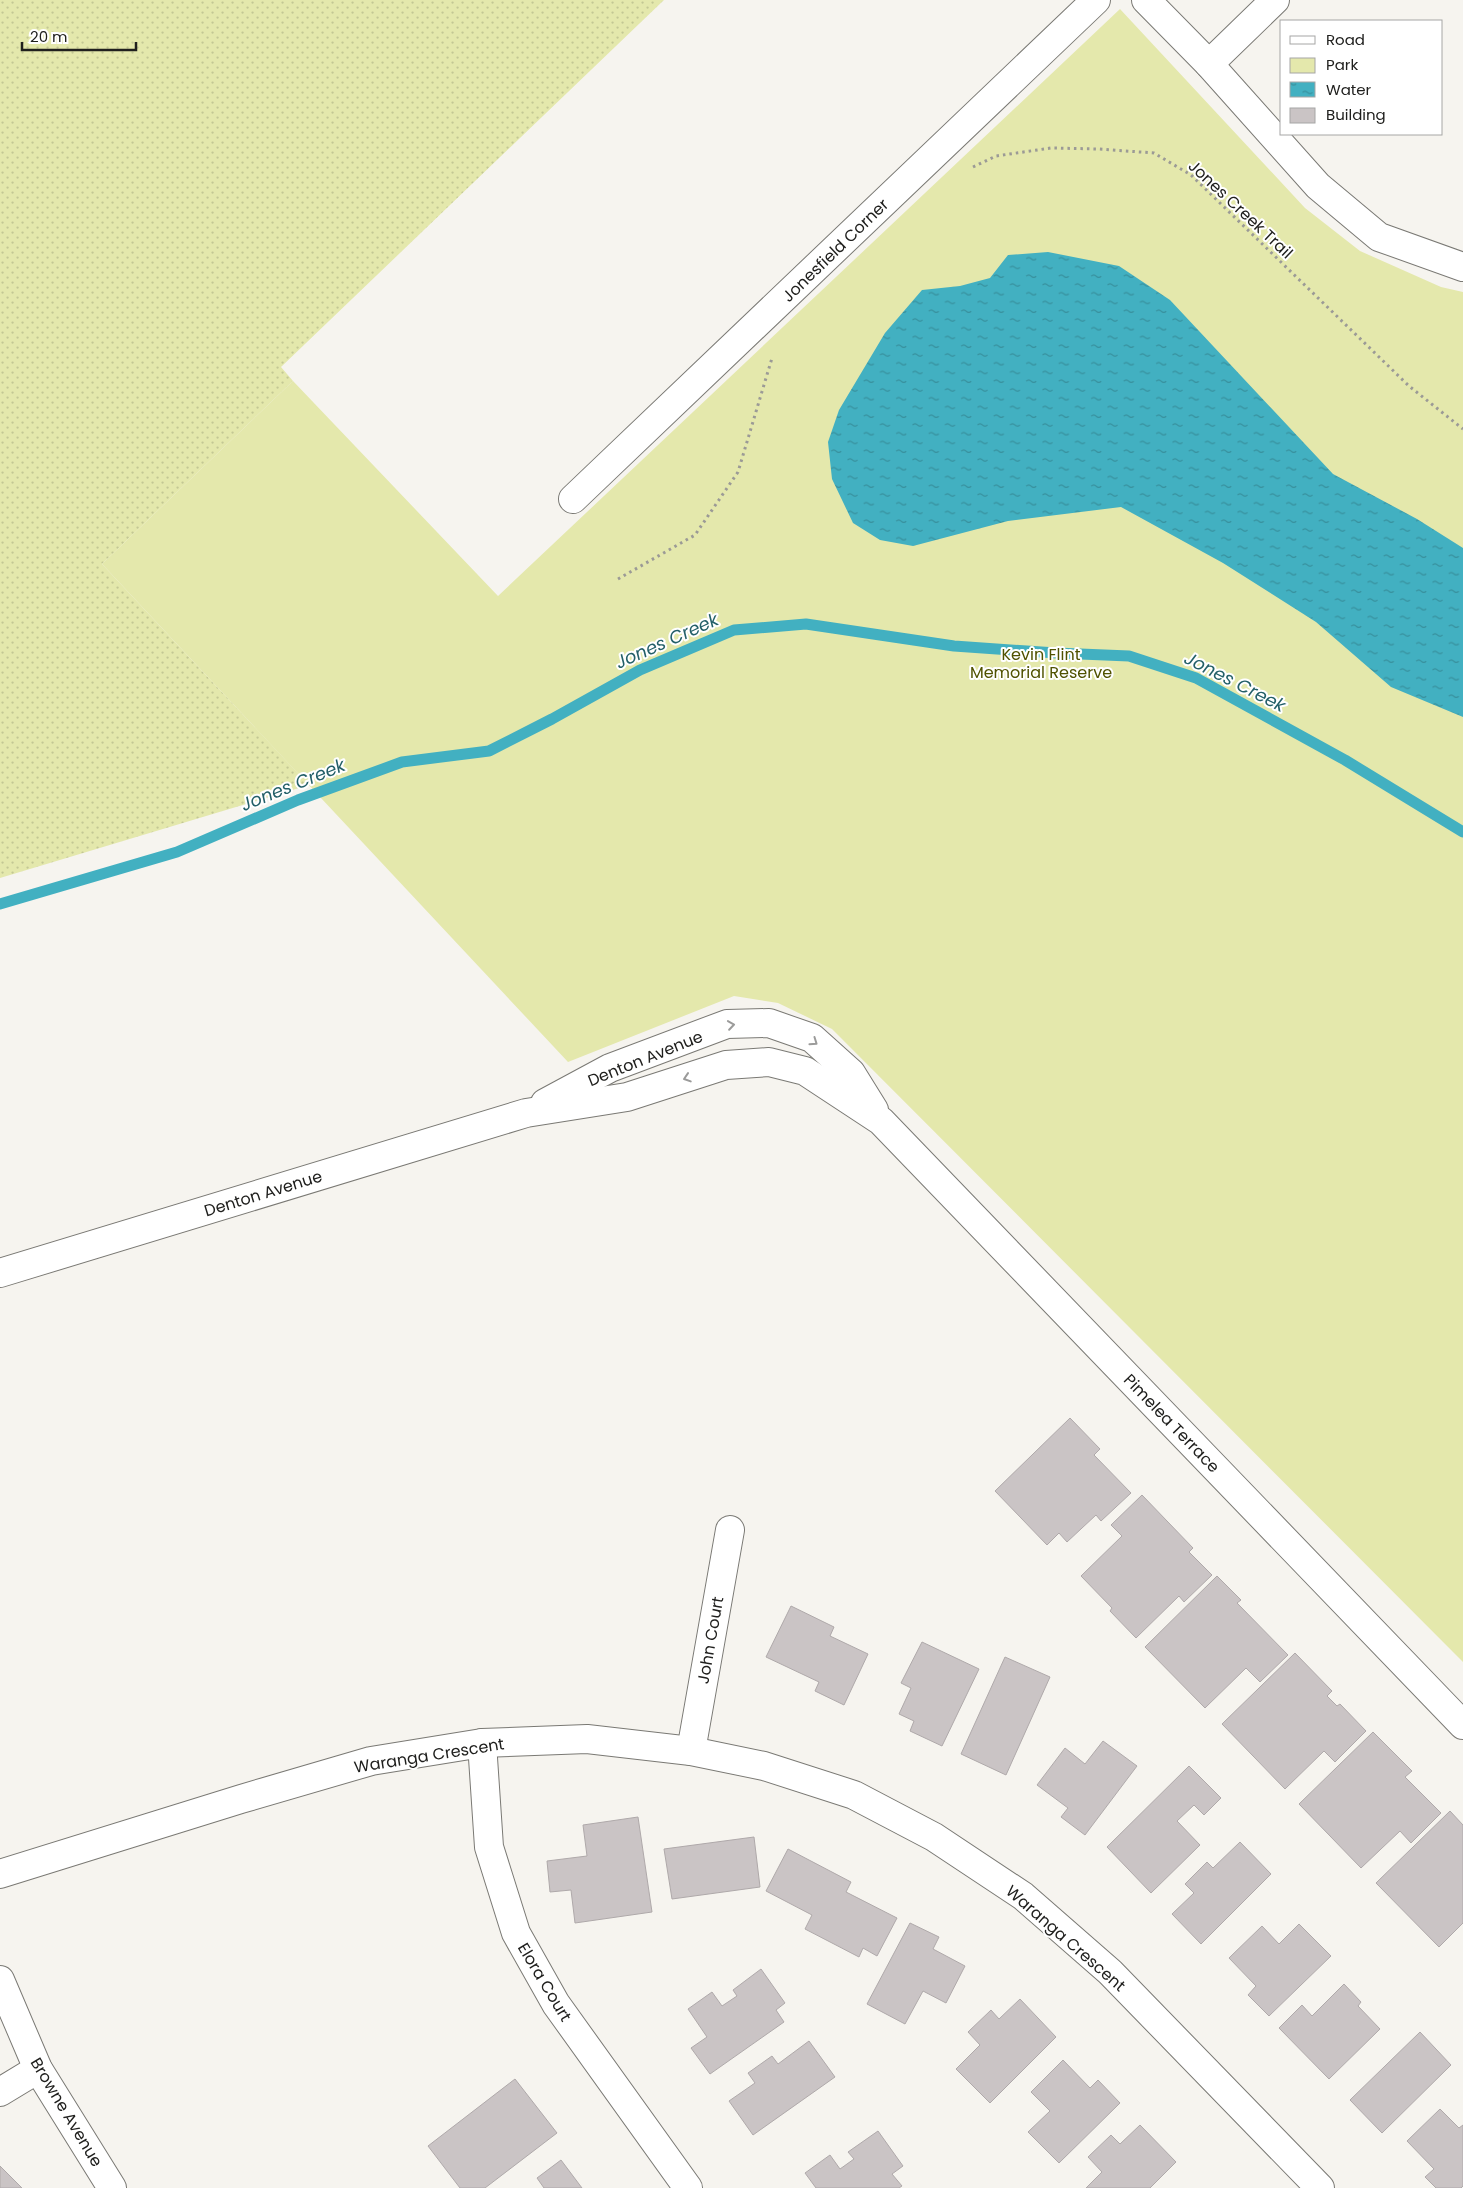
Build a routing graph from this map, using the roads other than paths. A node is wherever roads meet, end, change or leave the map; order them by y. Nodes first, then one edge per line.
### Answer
1 (1096, 0) edge
2 (1146, 0) edge
3 (1275, 0) edge
4 (1209, 64) junction
5 (1463, 267) edge
6 (573, 499) dead end
7 (769, 1023) joint
8 (769, 1062) joint
9 (526, 1113) junction
10 (881, 1121) junction
11 (0, 1273) edge
12 (730, 1530) dead end
13 (1463, 1724) edge
14 (482, 1743) junction
15 (691, 1751) junction
16 (0, 1874) edge
17 (0, 1980) edge
18 (38, 2069) junction
19 (0, 2092) edge
20 (112, 2188) edge
21 (688, 2188) edge
22 (1320, 2188) edge

1 - 6 street, Jonesfield Corner
2 - 4 street
3 - 4 street
4 - 5 street
9 -> 7 street, Denton Avenue
7 -> 10 street, Pimelea Terrace
8 -> 9 street, Denton Avenue
8 - 10 street, Pimelea Terrace
9 - 11 street, Denton Avenue
10 - 13 street, Pimelea Terrace
12 - 15 street, John Court
14 - 15 street, Waranga Crescent
14 - 16 street, Waranga Crescent
14 - 21 street, Elora Court
15 - 22 street, Waranga Crescent
17 - 18 street, Browne Avenue
18 - 19 street
18 - 20 street, Browne Avenue

